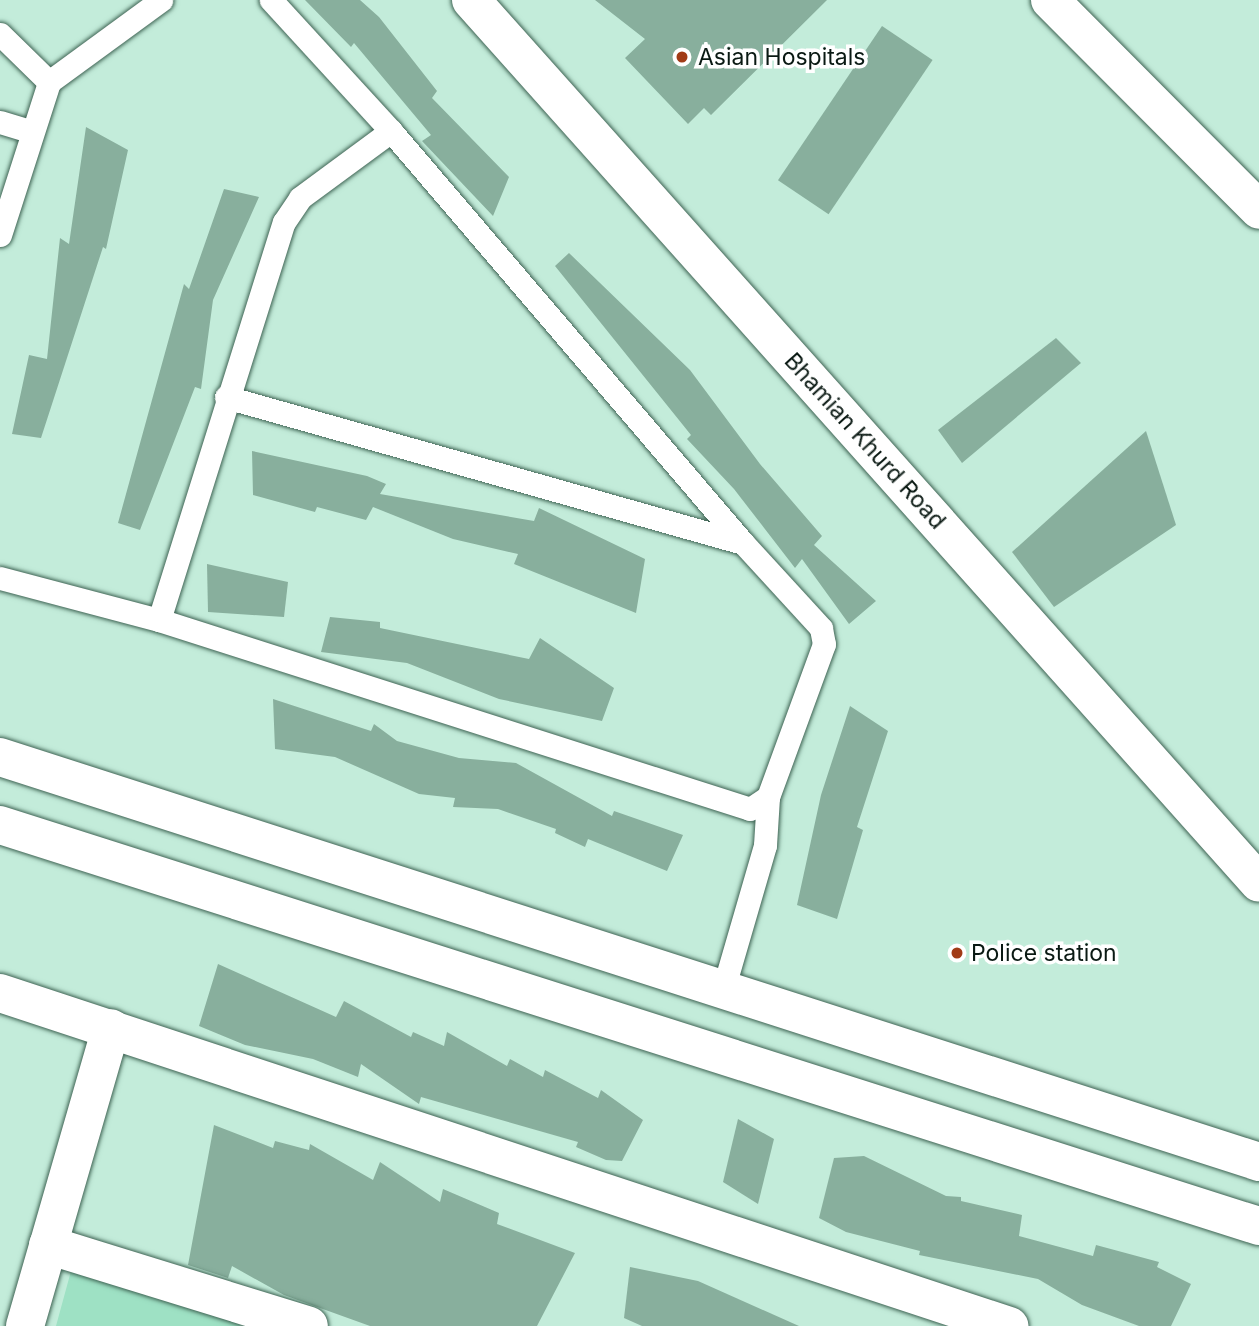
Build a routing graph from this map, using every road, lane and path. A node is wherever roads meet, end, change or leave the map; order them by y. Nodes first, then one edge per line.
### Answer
1 (161, 0) edge
2 (271, 0) edge
3 (471, 0) edge
4 (1050, 0) edge
5 (0, 34) edge
6 (49, 82) junction
7 (0, 122) edge
8 (30, 131) junction
9 (391, 131) junction
10 (1259, 211) edge
11 (0, 235) edge
12 (226, 397) junction
13 (743, 543) junction
14 (0, 578) edge
15 (159, 620) junction
16 (0, 757) edge
17 (768, 797) junction
18 (0, 825) edge
19 (1259, 883) edge
20 (723, 990) junction
21 (0, 993) edge
22 (111, 1028) junction
23 (1259, 1162) edge
24 (1259, 1226) edge
25 (48, 1245) junction
26 (951, 1317) edge
27 (296, 1324) edge
28 (24, 1326) edge
29 (1009, 1326) edge

1 - 6 lane
2 - 9 lane
3 - 19 street, Bhamian Khurd Road
4 - 10 street
5 - 6 lane
6 - 8 lane
7 - 8 lane
8 - 11 lane
9 - 12 lane
9 - 13 lane
12 - 13 lane
12 - 15 lane
13 - 17 lane
14 - 15 lane
15 - 17 lane
16 - 20 street
17 - 20 lane
18 - 24 street
20 - 23 street
21 - 22 street
22 - 25 street
22 - 26 street
25 - 27 street
25 - 28 street
26 - 29 street

